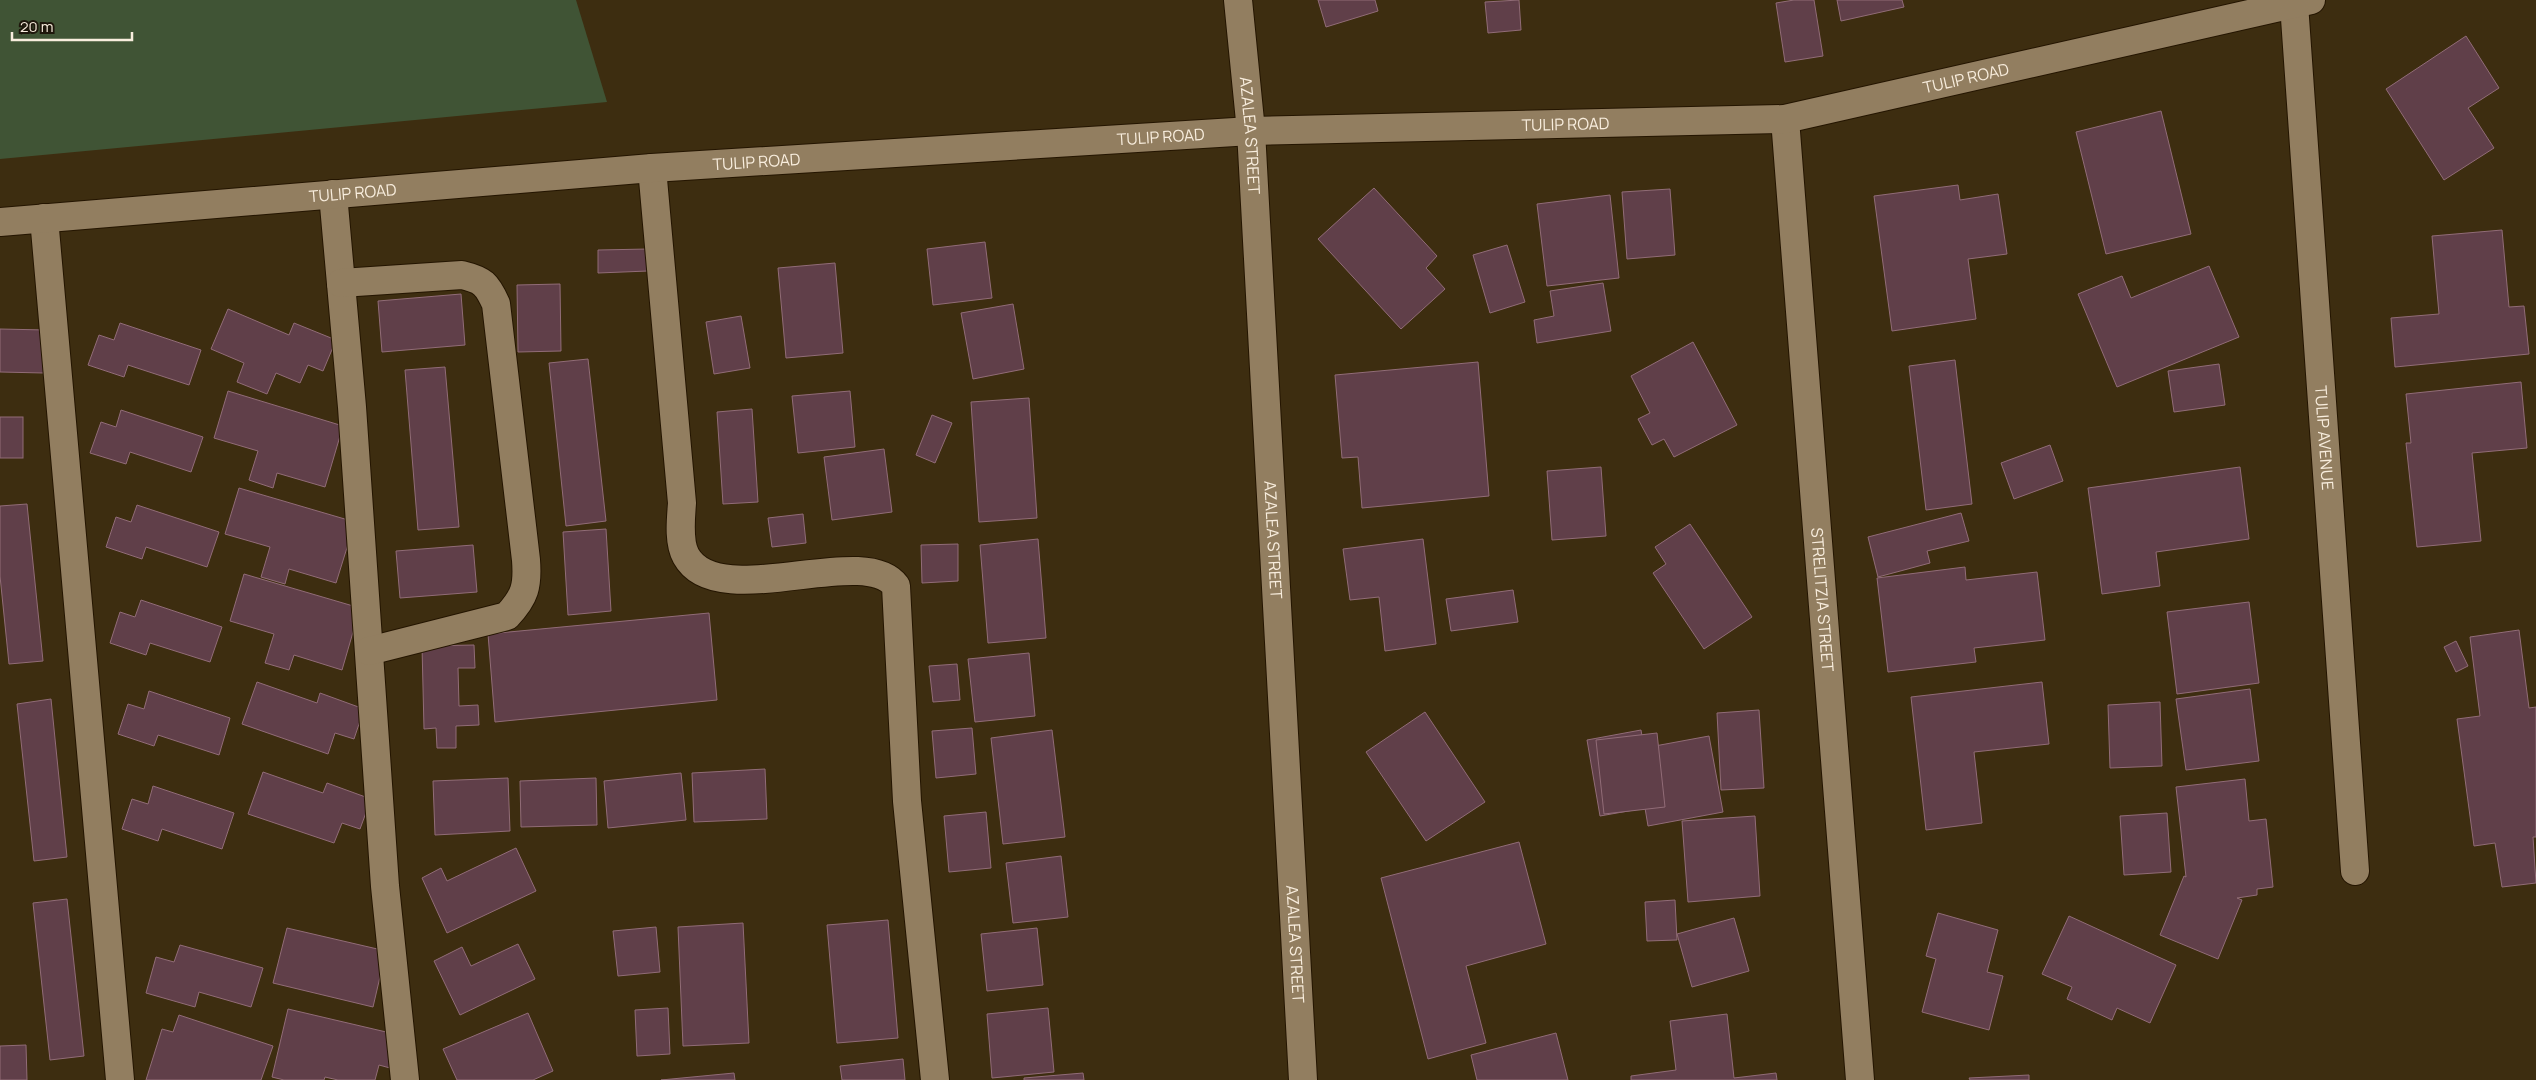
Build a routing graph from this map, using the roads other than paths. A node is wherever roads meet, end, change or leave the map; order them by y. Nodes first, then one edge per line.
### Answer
1 (1238, 0) edge
2 (2302, 2) edge
3 (1785, 119) junction
4 (1251, 131) junction
5 (652, 168) junction
6 (333, 194) junction
7 (44, 218) junction
8 (0, 222) edge
9 (341, 283) junction
10 (369, 651) junction
11 (2355, 871) dead end
12 (120, 1080) edge
13 (405, 1080) edge
14 (935, 1080) edge
15 (1303, 1080) edge
16 (1860, 1080) edge

1 - 4 street, AZALEA STREET
2 - 3 street, TULIP ROAD
2 - 11 street, TULIP AVENUE
3 - 4 street, TULIP ROAD
3 - 16 street, STRELITZIA STREET
4 - 5 street, TULIP ROAD
4 - 15 street, AZALEA STREET
5 - 6 street, TULIP ROAD
5 - 14 street
6 - 7 street, TULIP ROAD
6 - 9 street
7 - 8 street, TULIP ROAD
7 - 12 street
9 - 10 street
9 - 10 street
10 - 13 street

